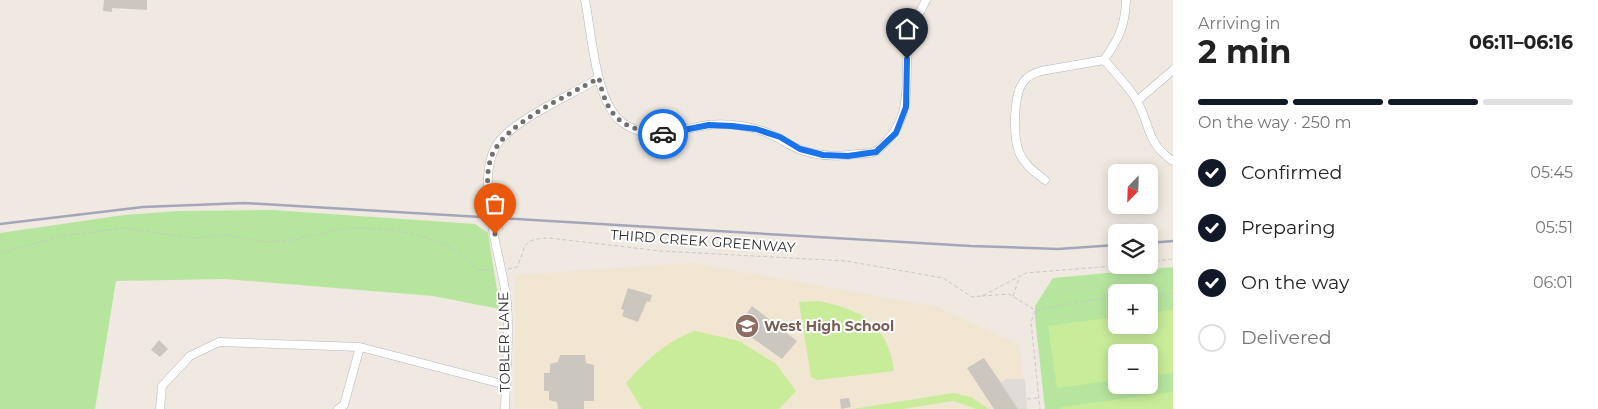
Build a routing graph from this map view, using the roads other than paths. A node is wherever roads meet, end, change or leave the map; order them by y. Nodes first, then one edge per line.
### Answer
1 (586, 0) edge
2 (926, 0) edge
3 (1126, 0) edge
4 (1104, 60) junction
5 (1173, 70) edge
6 (599, 78) junction
7 (1137, 101) junction
8 (1173, 161) edge
9 (1045, 180) dead end
10 (360, 347) junction
11 (506, 385) junction
12 (160, 409) edge
13 (338, 409) edge
14 (505, 409) edge

1 - 6 street
2 - 6 street
3 - 4 street
4 - 7 street
4 - 9 street
5 - 7 street
6 - 11 street, TOBLER LANE
7 - 8 street
10 - 11 street
10 - 12 street
10 - 13 street
11 - 14 street, TOBLER LANE

